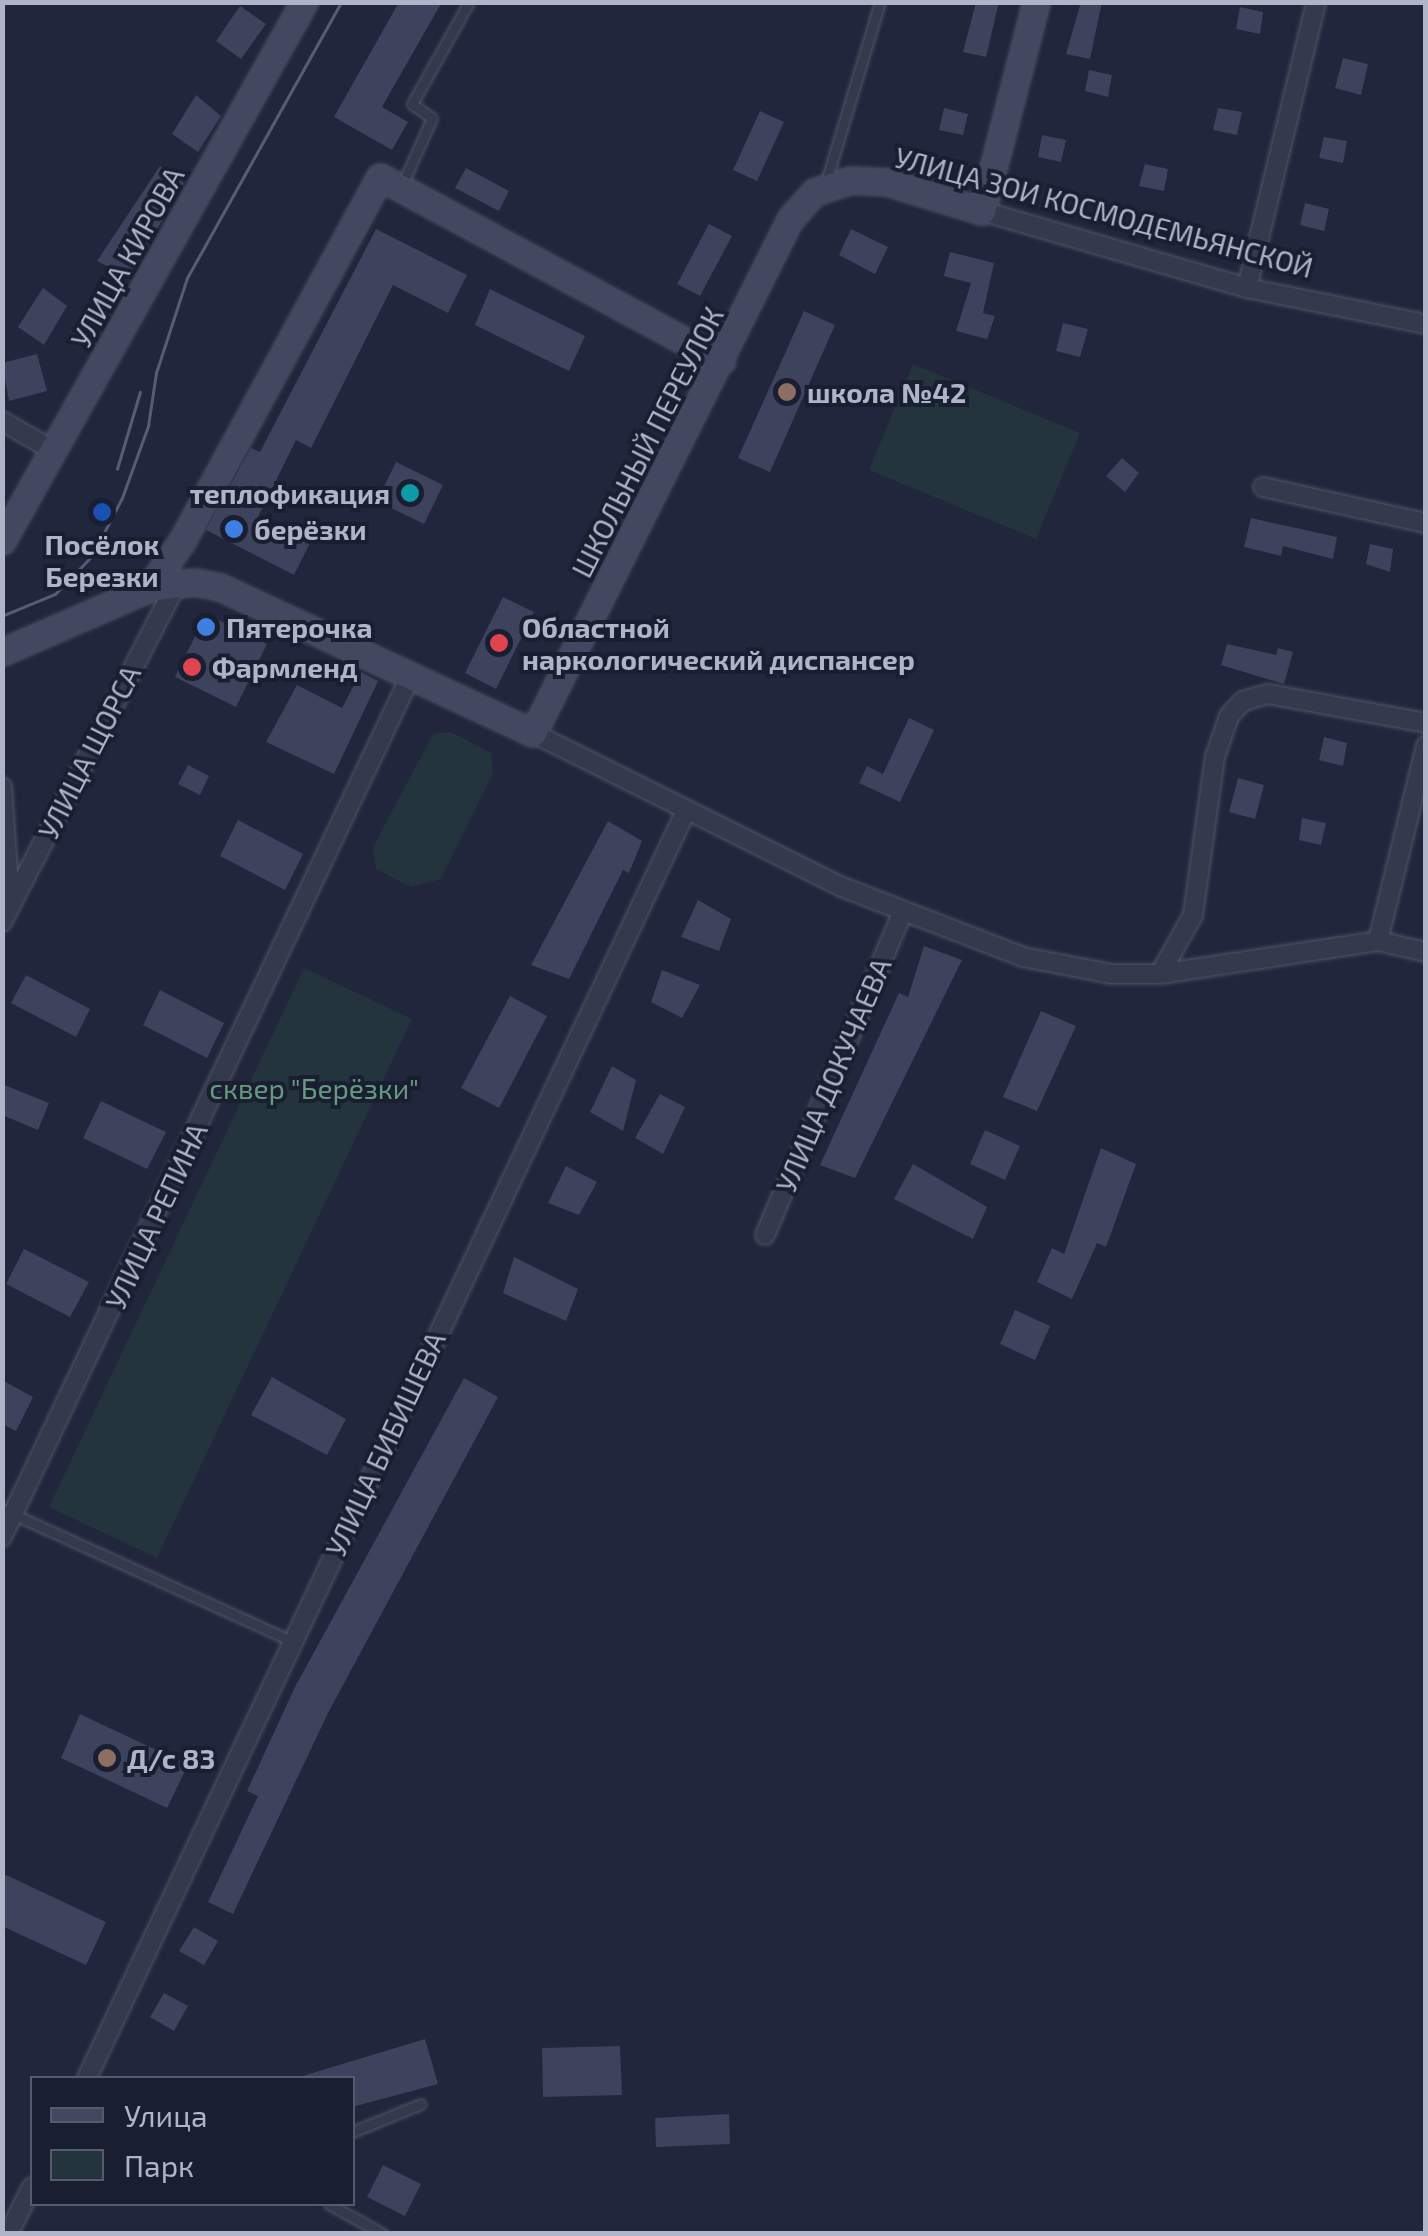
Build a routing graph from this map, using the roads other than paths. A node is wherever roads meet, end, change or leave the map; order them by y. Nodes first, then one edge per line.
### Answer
1 (304, 2) edge
2 (469, 2) edge
3 (880, 2) edge
4 (1036, 2) edge
5 (1316, 2) edge
6 (825, 186) junction
7 (401, 187) junction
8 (982, 211) junction
9 (1247, 288) junction
10 (1426, 324) edge
11 (722, 361) junction
12 (2, 422) edge
13 (54, 451) junction
14 (1263, 487) dead end
15 (1426, 523) edge
16 (2, 541) edge
17 (178, 583) junction
18 (149, 588) junction
19 (2, 652) edge
20 (410, 676) junction
21 (1426, 722) edge
22 (533, 734) junction
23 (1426, 746) edge
24 (2, 787) edge
25 (686, 810) junction
26 (6, 914) edge
27 (902, 914) junction
28 (1378, 941) junction
29 (1426, 952) edge
30 (1160, 974) junction
31 (765, 1235) dead end
32 (8, 1512) edge
33 (2, 1537) edge
34 (291, 1640) junction
35 (88, 2076) edge
36 (421, 2104) dead end
37 (355, 2131) edge
38 (30, 2190) edge
39 (333, 2206) edge
40 (8, 2234) edge
41 (383, 2234) edge

1 - 13 street, УЛИЦА КИРОВА
2 - 7 lane
3 - 6 lane
4 - 8 street
5 - 9 street
6 - 8 street, УЛИЦА ЗОИ КОСМОДЕМЬЯНСКОЙ
6 - 11 street, ШКОЛЬНЫЙ ПЕРЕУЛОК
7 - 11 street
7 - 18 street
8 - 9 street, УЛИЦА ЗОИ КОСМОДЕМЬЯНСКОЙ
9 - 10 street, УЛИЦА ЗОИ КОСМОДЕМЬЯНСКОЙ
11 - 22 street, ШКОЛЬНЫЙ ПЕРЕУЛОК
12 - 13 street
13 - 16 street, УЛИЦА КИРОВА
14 - 15 street
17 - 18 street
17 - 20 street
17 - 26 street, УЛИЦА ЩОРСА
18 - 19 street
20 - 22 street
20 - 32 street, УЛИЦА РЕПИНА
21 - 30 street
22 - 25 street
23 - 28 street
24 - 26 street
25 - 27 street
25 - 34 street, УЛИЦА БИБИШЕВА
27 - 30 street
27 - 31 street, УЛИЦА ДОКУЧАЕВА
28 - 29 street
28 - 30 street
32 - 33 street, УЛИЦА РЕПИНА
32 - 34 lane
34 - 35 street, УЛИЦА БИБИШЕВА
36 - 37 lane
38 - 40 street
39 - 41 lane

